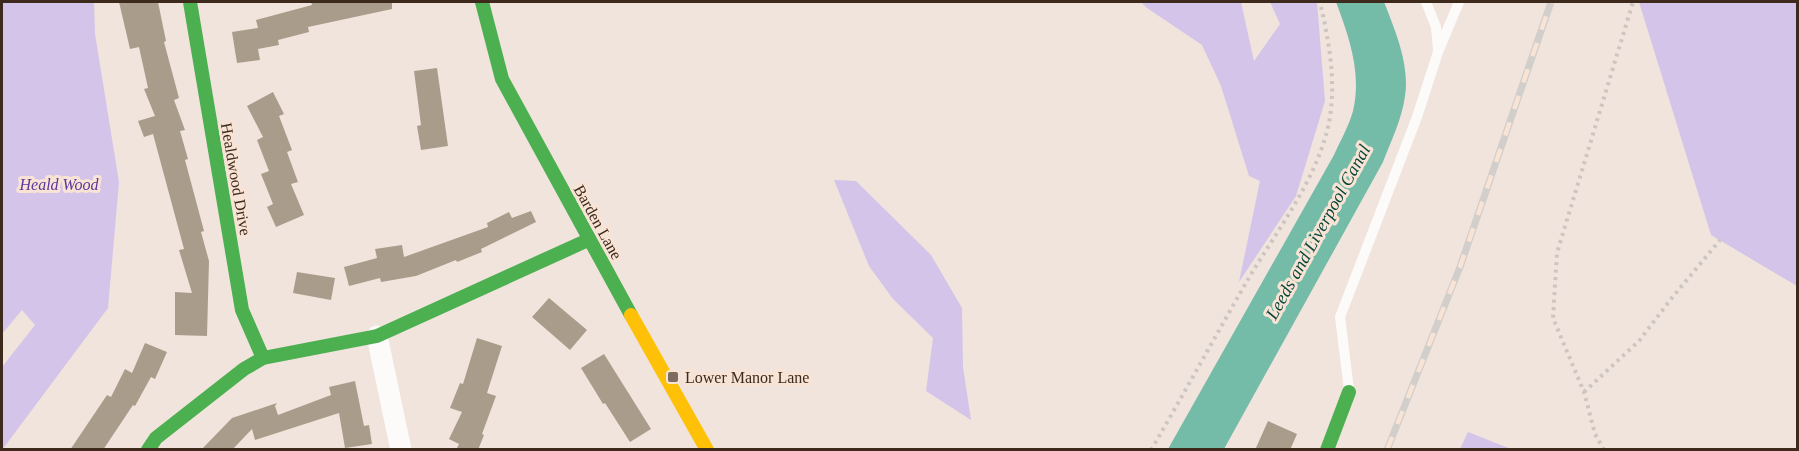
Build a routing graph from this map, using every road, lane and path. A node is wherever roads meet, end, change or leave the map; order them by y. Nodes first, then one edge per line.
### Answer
1 (482, 2) edge
2 (1320, 2) edge
3 (1426, 2) edge
4 (1459, 2) edge
5 (1633, 2) edge
6 (194, 3) edge
7 (1438, 52) junction
8 (588, 240) junction
9 (1720, 240) dead end
10 (377, 336) junction
11 (263, 358) junction
12 (1349, 392) joint
13 (1584, 393) junction
14 (148, 450) edge
15 (401, 450) edge
16 (708, 450) edge
17 (1151, 450) edge
18 (1327, 450) edge
19 (1604, 450) edge

1 - 8 street, Barden Lane
2 - 17 path
3 - 7 lane
4 - 7 lane
5 - 13 path
6 - 11 street, Healdwood Drive
7 - 12 lane
8 - 10 street
8 - 16 street, Barden Lane
9 - 13 path
10 - 11 street
10 - 15 street
11 - 14 street
12 - 18 street
13 - 19 path

